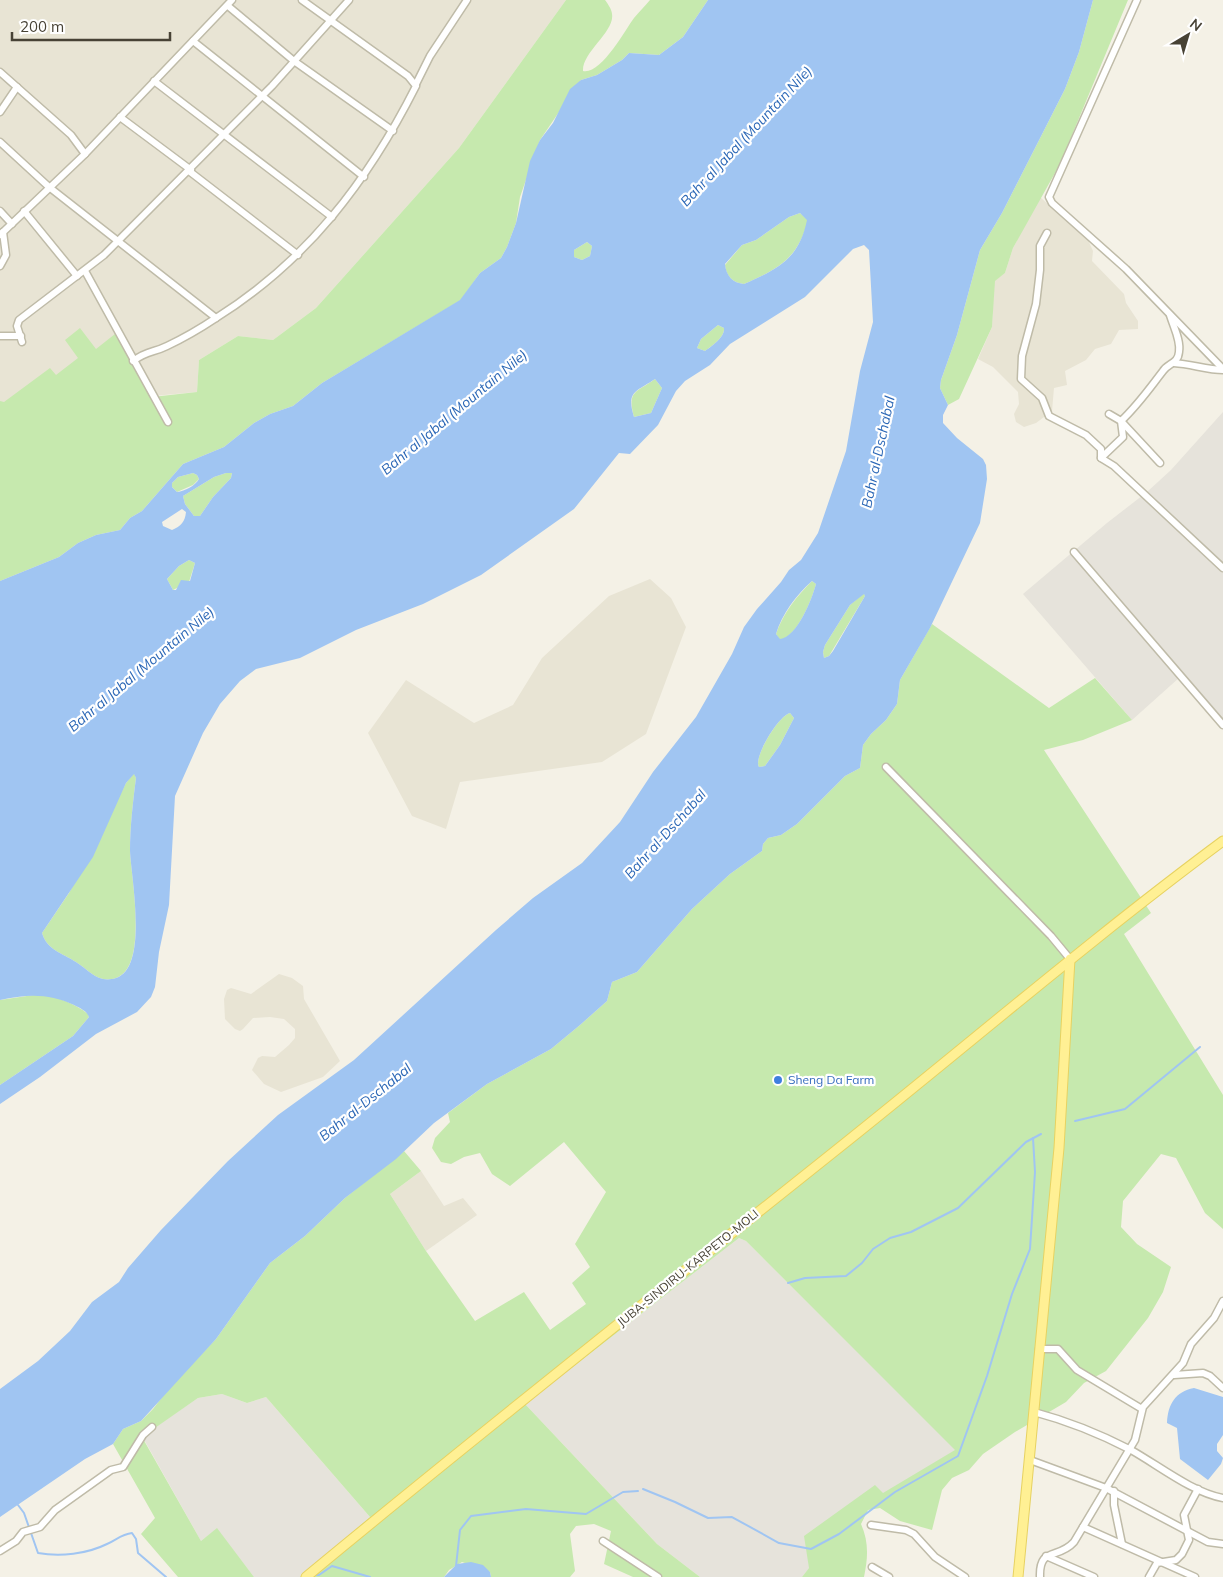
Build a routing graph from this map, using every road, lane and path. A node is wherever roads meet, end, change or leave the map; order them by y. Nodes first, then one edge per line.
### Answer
1 (302, 0) edge
2 (349, 0) edge
3 (467, 0) edge
4 (1137, 0) edge
5 (230, 3) edge
6 (331, 21) junction
7 (193, 41) junction
8 (294, 61) junction
9 (0, 72) edge
10 (154, 81) junction
11 (416, 84) junction
12 (17, 87) junction
13 (261, 95) junction
14 (0, 112) edge
15 (120, 117) junction
16 (393, 131) junction
17 (224, 133) junction
18 (0, 142) edge
19 (84, 154) junction
20 (190, 170) junction
21 (364, 177) junction
22 (49, 187) junction
23 (0, 211) edge
24 (24, 211) junction
25 (332, 217) junction
26 (12, 224) junction
27 (1047, 233) dead end
28 (2, 234) edge
29 (118, 241) junction
30 (298, 255) junction
31 (0, 266) edge
32 (85, 271) junction
33 (77, 276) junction
34 (1170, 314) junction
35 (216, 318) junction
36 (0, 336) edge
37 (133, 361) junction
38 (1174, 364) junction
39 (1223, 369) edge
40 (1109, 414) dead end
41 (1121, 421) junction
42 (168, 422) dead end
43 (1101, 458) junction
44 (1160, 463) dead end
45 (1074, 552) dead end
46 (1223, 568) edge
47 (1223, 724) edge
48 (886, 767) dead end
49 (1223, 842) edge
50 (1070, 959) junction
51 (1223, 1301) edge
52 (1039, 1349) junction
53 (1174, 1375) junction
54 (1223, 1388) edge
55 (1142, 1409) junction
56 (1034, 1412) junction
57 (152, 1427) dead end
58 (1129, 1449) junction
59 (1030, 1460) junction
60 (1106, 1488) junction
61 (1198, 1488) junction
62 (1114, 1491) junction
63 (1223, 1498) edge
64 (871, 1525) dead end
65 (1082, 1527) junction
66 (1187, 1530) junction
67 (602, 1541) dead end
68 (1122, 1544) junction
69 (1223, 1544) edge
70 (0, 1551) edge
71 (1046, 1556) junction
72 (1164, 1563) junction
73 (872, 1567) dead end
74 (306, 1577) edge
75 (658, 1577) edge
76 (889, 1577) edge
77 (965, 1577) edge
78 (1018, 1577) edge
79 (1040, 1577) edge
80 (1094, 1577) edge
81 (1148, 1577) edge
82 (1195, 1577) edge

1 - 6 street
2 - 6 street
3 - 11 street
4 - 34 street
5 - 7 street
5 - 8 street
6 - 8 street
6 - 11 street
7 - 10 street
7 - 13 street
8 - 13 street
8 - 16 street
9 - 12 street
10 - 15 street
10 - 17 street
11 - 16 street
12 - 14 street
12 - 19 street
13 - 17 street
13 - 21 street
15 - 19 street
15 - 20 street
16 - 21 street
17 - 20 street
17 - 25 street
18 - 22 street
19 - 22 street
20 - 29 street
20 - 30 street
21 - 25 street
22 - 24 street
22 - 29 street
23 - 26 street
24 - 26 street
24 - 33 street
25 - 30 street
26 - 28 street
27 - 43 street
28 - 31 street
29 - 32 street
29 - 35 street
30 - 35 street
32 - 33 street
32 - 37 street
33 - 36 street
34 - 38 street
34 - 39 street
35 - 37 street
37 - 42 street
38 - 39 street
38 - 41 street
40 - 41 street
41 - 43 street
41 - 44 street
43 - 46 street
45 - 47 street
48 - 50 street
49 - 50 main road, JUBA-SINDIRU-KARPETO-MOLI
50 - 52 main road
50 - 74 main road, JUBA-SINDIRU-KARPETO-MOLI
51 - 53 street
52 - 55 street
52 - 56 main road
53 - 54 street
53 - 55 street
55 - 58 street
56 - 58 street
56 - 59 main road
57 - 70 street
58 - 60 street
58 - 61 street
59 - 60 street
59 - 78 main road
60 - 62 street
60 - 65 street
61 - 63 street
61 - 66 street
62 - 66 street
62 - 68 street
64 - 77 street
65 - 68 street
65 - 71 street
66 - 69 street
66 - 72 street
67 - 75 street
68 - 72 street
71 - 79 street
71 - 80 street
72 - 81 street
72 - 82 street
73 - 76 street

